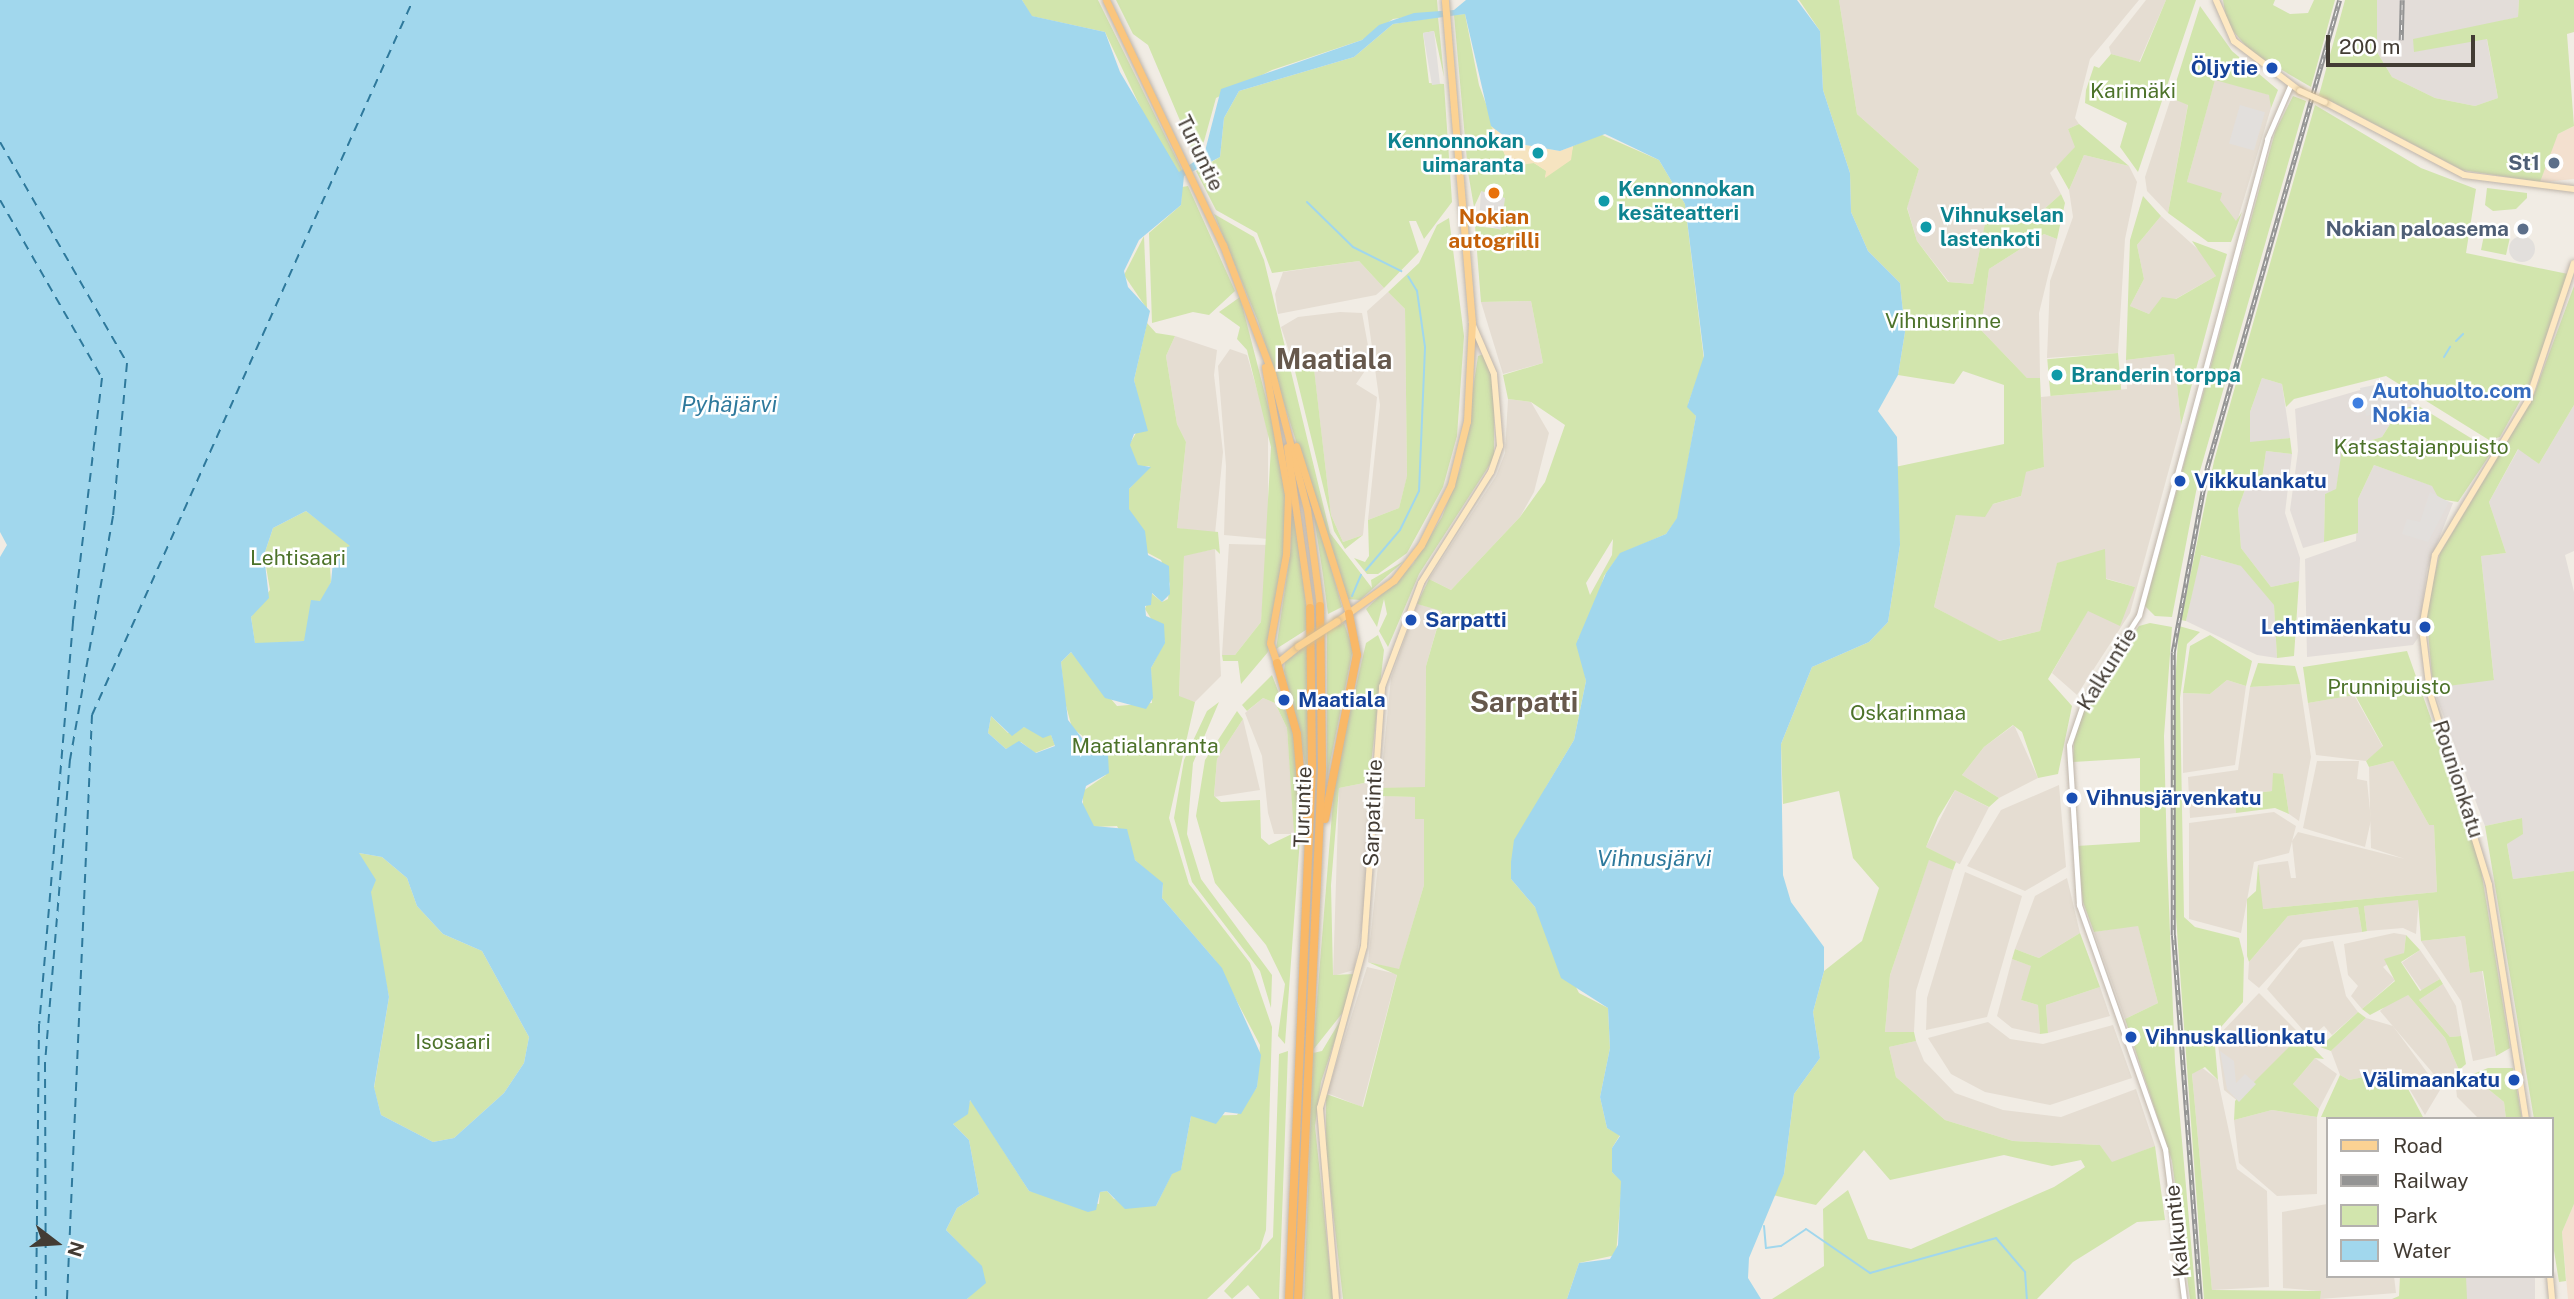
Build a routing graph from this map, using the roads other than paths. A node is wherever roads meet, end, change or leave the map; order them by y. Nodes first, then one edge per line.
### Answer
1 (1107, 0) edge
2 (2216, 0) edge
3 (1446, 1) edge
4 (2290, 86) junction
5 (2574, 189) edge
6 (2574, 263) edge
7 (1472, 323) junction
8 (1254, 325) junction
9 (1473, 350) junction
10 (1486, 351) junction
11 (1264, 363) junction
12 (1279, 396) junction
13 (1320, 606) joint
14 (1310, 608) joint
15 (1349, 614) junction
16 (1277, 663) junction
17 (1318, 871) junction
18 (1304, 910) junction
19 (2526, 1117) edge
20 (2550, 1278) edge
21 (1289, 1299) edge
22 (1298, 1299) edge
23 (1336, 1299) edge
24 (2184, 1299) edge
25 (2552, 1299) edge

1 - 8 highway, Turuntie
2 - 4 main road
3 - 7 main road
4 - 5 main road, bridge
4 - 24 street, Kalkuntie
6 - 19 main road, Rounionkatu
7 - 9 main road
7 - 10 main road, Sarpatintie
8 - 11 highway, Turuntie
8 - 12 highway, Turuntie
9 - 10 main road
9 - 15 main road
10 - 23 main road, Sarpatintie
11 - 14 highway, Turuntie
11 - 16 highway
12 - 13 highway, Turuntie
12 - 15 highway
13 - 17 highway, Turuntie
14 - 18 highway, Turuntie
15 - 16 main road, bridge
15 - 17 highway
16 - 18 highway
17 - 22 highway, Turuntie
18 - 21 highway, Turuntie
20 - 25 main road

